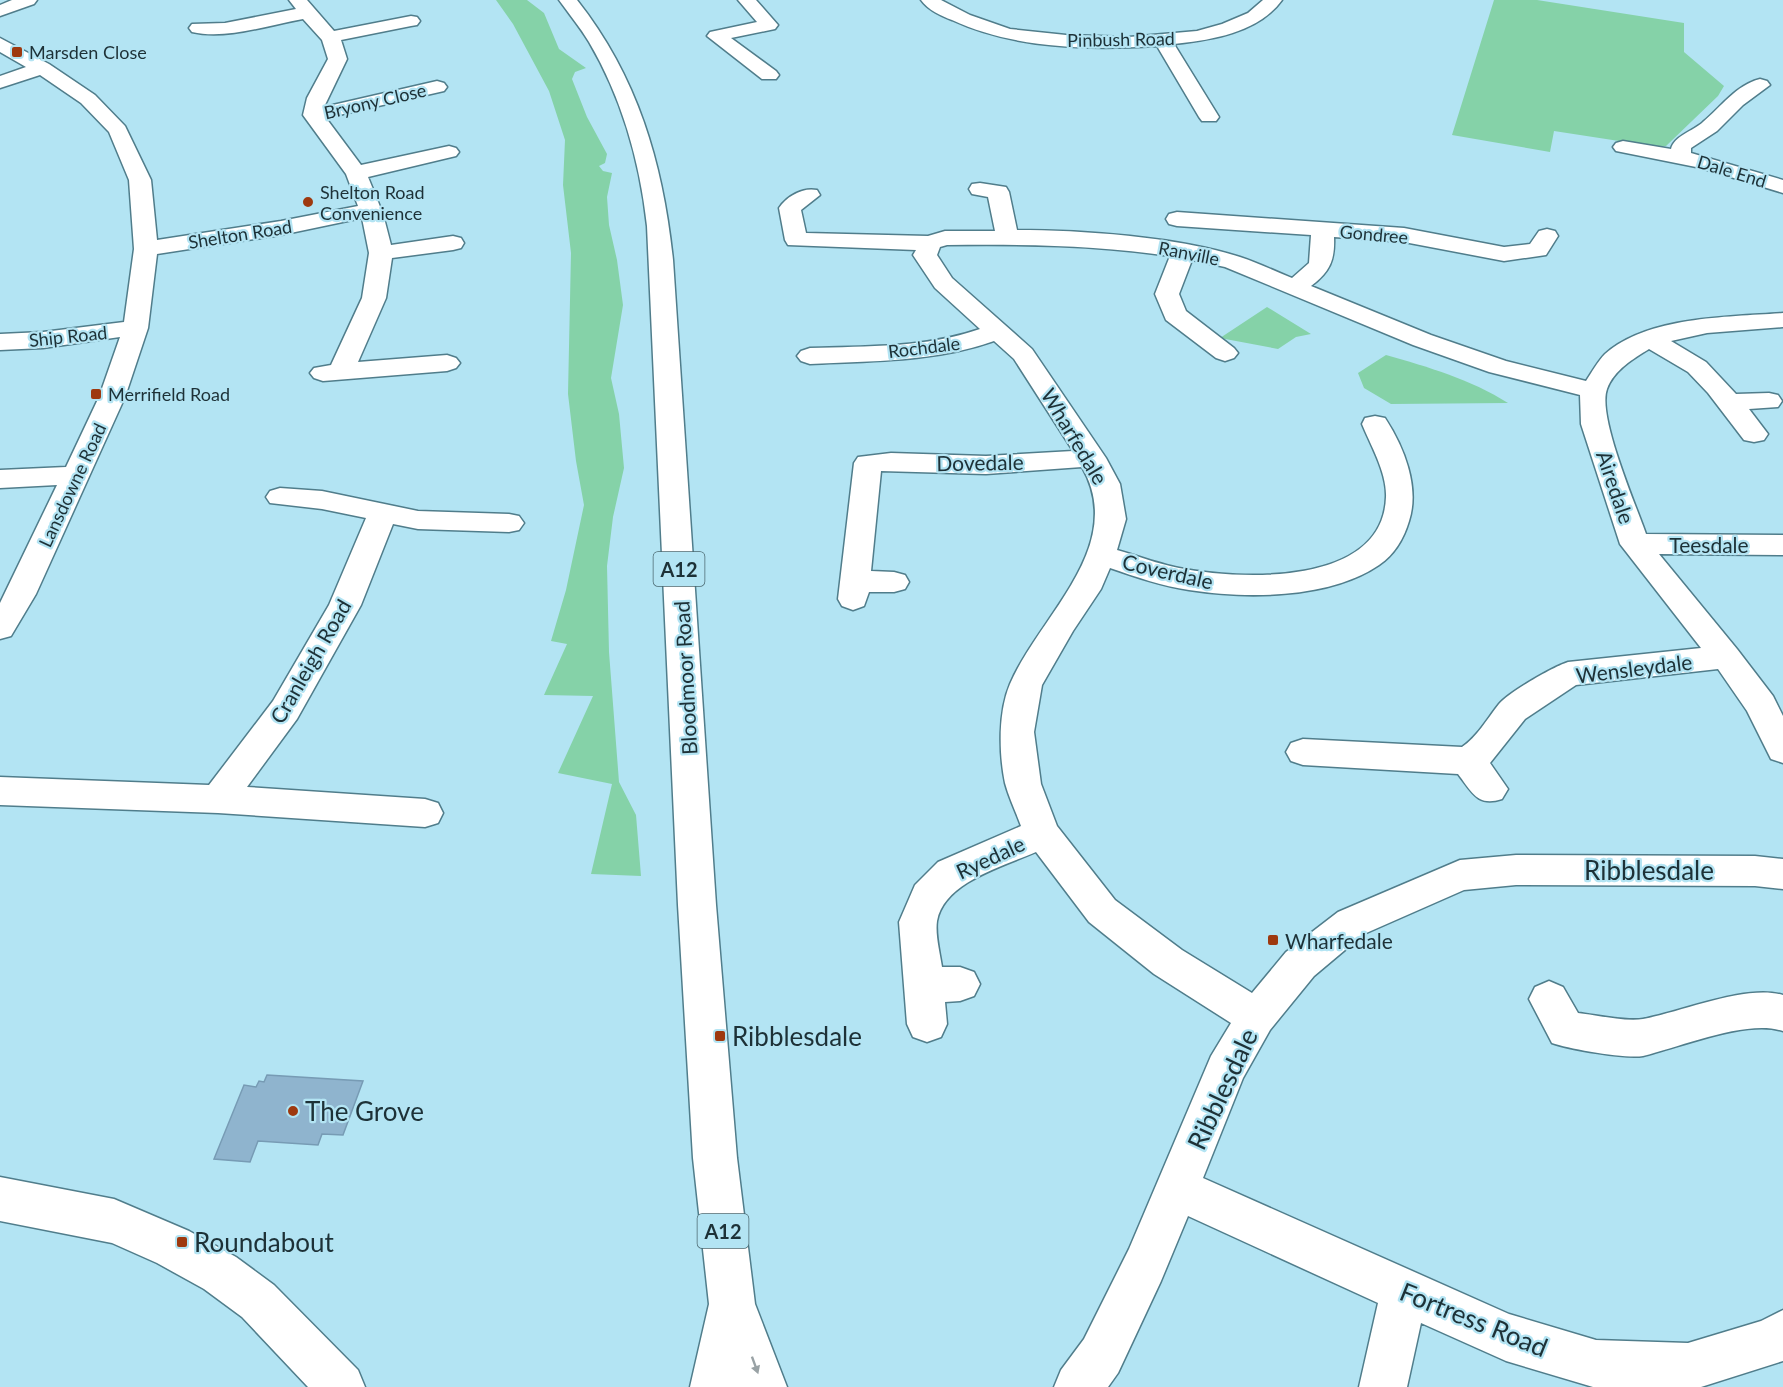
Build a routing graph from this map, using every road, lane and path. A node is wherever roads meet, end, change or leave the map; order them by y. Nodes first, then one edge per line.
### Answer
1 (28, 0) edge
2 (568, 0) edge
3 (747, 0) edge
4 (930, 0) edge
5 (1273, 0) edge
6 (302, 6) edge
7 (0, 11) edge
8 (411, 21) dead end
9 (198, 28) dead end
10 (330, 38) junction
11 (1163, 41) junction
12 (0, 44) edge
13 (42, 68) junction
14 (769, 75) dead end
15 (0, 82) edge
16 (1760, 85) dead end
17 (439, 88) dead end
18 (313, 115) junction
19 (1209, 117) dead end
20 (1623, 147) dead end
21 (449, 152) dead end
22 (1682, 155) junction
23 (356, 173) junction
24 (1783, 187) edge
25 (998, 189) dead end
26 (795, 196) dead end
27 (370, 210) junction
28 (1177, 219) dead end
29 (1322, 229) junction
30 (1008, 236) junction
31 (930, 243) junction
32 (454, 245) dead end
33 (1545, 247) dead end
34 (146, 249) junction
35 (1184, 251) junction
36 (381, 254) junction
37 (1296, 286) junction
38 (1783, 320) edge
39 (1226, 325) dead end
40 (136, 328) junction
41 (996, 332) junction
42 (1200, 336) junction
43 (1649, 338) junction
44 (0, 342) edge
45 (1225, 353) dead end
46 (810, 356) dead end
47 (448, 364) dead end
48 (1593, 390) junction
49 (1769, 401) dead end
50 (1729, 402) junction
51 (1375, 424) dead end
52 (1754, 434) dead end
53 (1092, 458) junction
54 (78, 475) junction
55 (0, 479) edge
56 (288, 504) dead end
57 (383, 512) junction
58 (503, 519) dead end
59 (1635, 544) junction
60 (1783, 545) edge
61 (1101, 555) junction
62 (894, 582) dead end
63 (0, 628) edge
64 (1726, 657) junction
65 (1783, 750) edge
66 (1304, 752) dead end
67 (1468, 761) junction
68 (1490, 789) dead end
69 (0, 791) edge
70 (218, 799) junction
71 (403, 819) dead end
72 (1042, 833) junction
73 (1783, 874) edge
74 (1783, 1013) edge
75 (1257, 1017) junction
76 (927, 1024) dead end
77 (1563, 1028) dead end
78 (1177, 1189) junction
79 (0, 1199) edge
80 (1404, 1293) junction
81 (732, 1304) junction
82 (1783, 1334) edge
83 (341, 1387) edge
84 (714, 1387) edge
85 (763, 1387) edge
86 (1078, 1387) edge
87 (1383, 1387) edge

1 - 7 main road
2 - 81 main road, Bloodmoor Road / A12
3 - 14 main road
4 - 11 main road, Pinbush Road
5 - 11 main road, Pinbush Road
6 - 9 main road
6 - 10 main road
8 - 10 main road
10 - 18 main road
11 - 19 main road
12 - 13 main road, Lansdowne Road
13 - 15 main road
13 - 34 main road, Lansdowne Road
16 - 22 main road, Dale End
17 - 18 main road, Bryony Close
18 - 23 main road
20 - 22 main road, Dale End
21 - 23 main road
22 - 24 main road, Dale End
23 - 27 main road
25 - 30 main road
26 - 31 main road, Ranville
27 - 34 main road, Shelton Road
27 - 36 main road
28 - 29 main road, Gondree
29 - 33 main road, Gondree
29 - 37 main road
30 - 31 main road, Ranville
30 - 35 main road, Ranville
31 - 41 main road, Wharfedale
32 - 36 main road
34 - 40 main road, Lansdowne Road
35 - 37 main road, Ranville
35 - 42 main road
36 - 47 main road
37 - 48 main road, Ranville
38 - 43 main road
39 - 42 main road
40 - 44 main road, Ship Road
40 - 54 main road, Lansdowne Road
41 - 46 main road, Rochdale
41 - 53 main road, Wharfedale
42 - 45 main road
43 - 48 main road
43 - 50 main road
48 - 59 main road, Airedale
49 - 50 main road
50 - 52 main road
51 - 61 main road, Coverdale
53 - 61 main road, Wharfedale
53 - 62 main road, Dovedale
54 - 55 main road
54 - 63 main road, Lansdowne Road
56 - 57 main road
57 - 58 main road
57 - 70 main road, Cranleigh Road
59 - 60 main road, Teesdale
59 - 64 main road, Airedale
61 - 72 main road, Wharfedale
64 - 65 main road, Airedale
64 - 67 main road, Wensleydale
66 - 67 main road
67 - 68 main road
69 - 70 main road
70 - 71 main road
72 - 75 main road, Wharfedale
72 - 76 main road, Ryedale
73 - 75 main road, Ribblesdale
74 - 77 main road
75 - 78 main road, Ribblesdale
78 - 80 main road, Fortress Road
78 - 86 main road, Ribblesdale
79 - 83 main road
80 - 82 main road, Fortress Road
80 - 87 main road
81 - 84 main road, A12
81 -> 85 main road, A12

